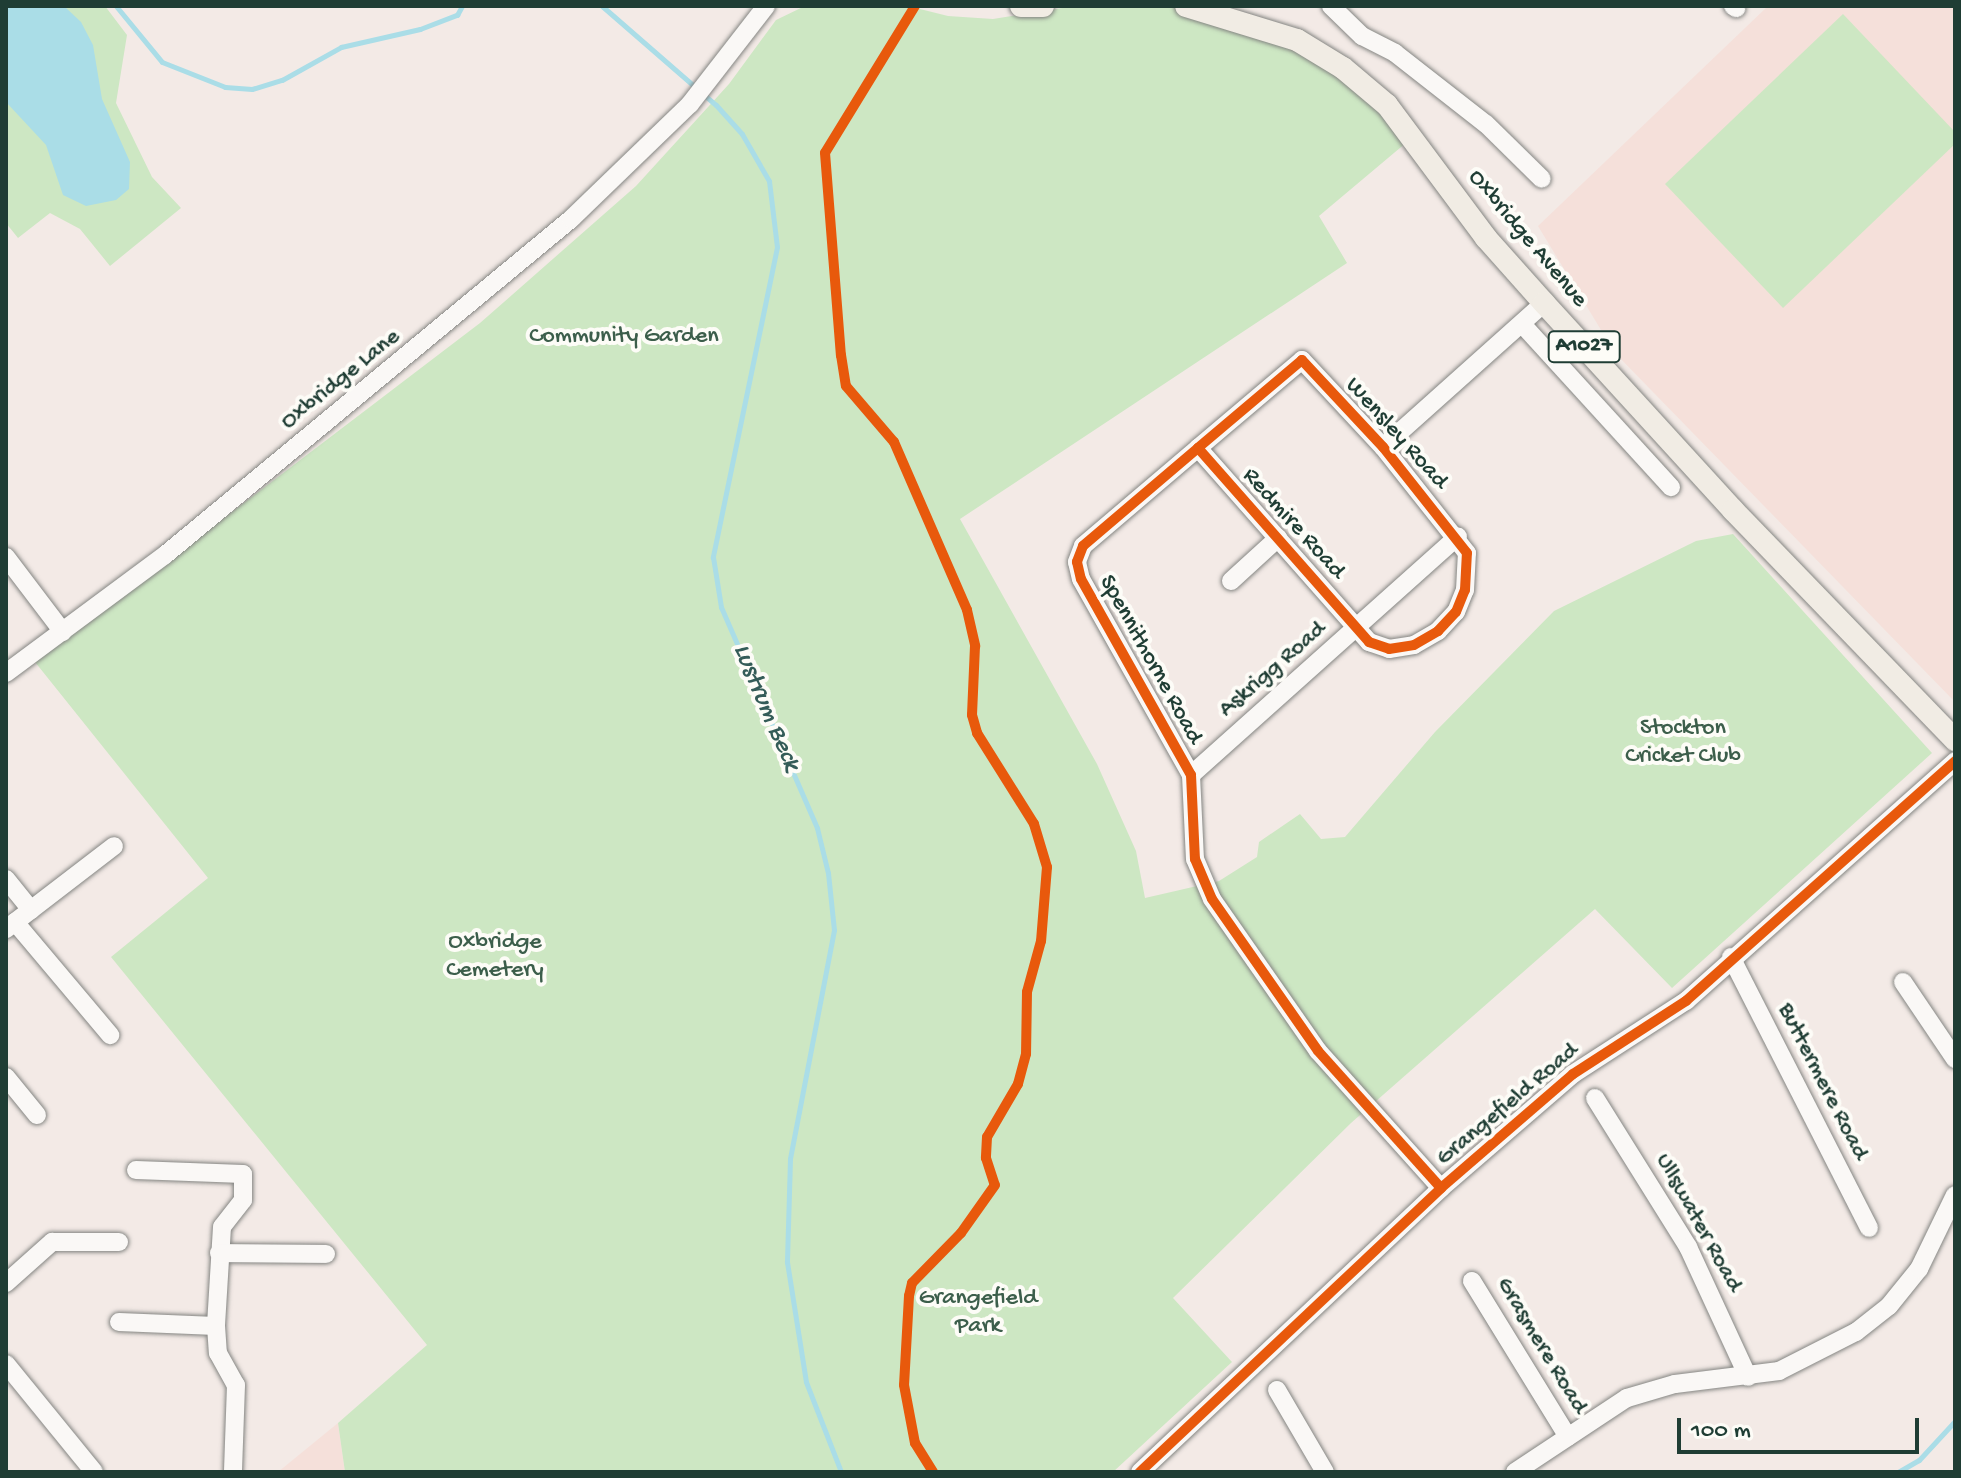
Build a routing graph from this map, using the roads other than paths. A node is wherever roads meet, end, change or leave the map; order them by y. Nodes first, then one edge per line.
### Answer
1 (766, 6) edge
2 (1021, 6) edge
3 (1043, 6) edge
4 (1186, 6) edge
5 (1331, 6) edge
6 (1542, 179) dead end
7 (1544, 303) junction
8 (1522, 324) junction
9 (1302, 360) joint
10 (1383, 447) junction
11 (1198, 448) junction
12 (1671, 487) dead end
13 (1458, 536) junction
14 (1278, 538) junction
15 (6, 557) edge
16 (1231, 581) dead end
17 (1358, 627) junction
18 (63, 632) junction
19 (6, 673) edge
20 (1955, 740) edge
21 (1955, 761) edge
22 (1191, 775) junction
23 (114, 846) dead end
24 (6, 879) edge
25 (31, 910) junction
26 (10, 925) edge
27 (1731, 957) junction
28 (1903, 982) dead end
29 (110, 1035) dead end
30 (1955, 1059) edge
31 (6, 1077) edge
32 (1595, 1098) dead end
33 (37, 1115) dead end
34 (136, 1170) dead end
35 (1441, 1188) junction
36 (1955, 1195) edge
37 (1869, 1228) dead end
38 (119, 1242) dead end
39 (219, 1253) junction
40 (326, 1254) dead end
41 (28, 1264) junction
42 (40, 1279) dead end
43 (1472, 1281) dead end
44 (6, 1283) edge
45 (119, 1322) dead end
46 (216, 1326) junction
47 (6, 1364) edge
48 (1748, 1377) junction
49 (1277, 1390) dead end
50 (1568, 1437) junction
51 (94, 1472) edge
52 (233, 1472) edge
53 (1140, 1472) edge
54 (1325, 1472) edge
55 (1515, 1472) edge

1 - 18 street, Oxbridge Lane
2 - 3 main road
4 - 7 main road, Oxbridge Avenue / A1027
5 - 6 street, Oxbridge Avenue
7 - 8 street
7 - 20 main road, Oxbridge Avenue / A1027
8 - 10 street
8 - 12 street
9 - 10 street, Wensley Road
9 - 11 street, Spennithorne Road
10 - 13 street, Wensley Road
11 - 14 street, Redmire Road
11 - 22 street, Spennithorne Road
13 - 17 street, Askrigg Road
13 - 17 street
14 - 16 street
14 - 17 street, Redmire Road
15 - 18 street
17 - 22 street, Askrigg Road
18 - 19 street, Oxbridge Lane
21 - 27 street, Grangefield Road
22 - 35 street, Spennithorne Road
23 - 25 street
24 - 25 street
25 - 26 street
26 - 29 street
27 - 35 street, Grangefield Road
27 - 37 street, Buttermere Road
28 - 30 street
31 - 33 street
32 - 48 street, Ullswater Road
34 - 39 street
35 - 53 street, Grangefield Road
36 - 48 street
38 - 41 street
39 - 40 street
39 - 46 street
41 - 42 street
41 - 44 street
43 - 50 street, Grasmere Road
45 - 46 street
46 - 52 street
47 - 51 street
48 - 50 street
49 - 54 street
50 - 55 street

